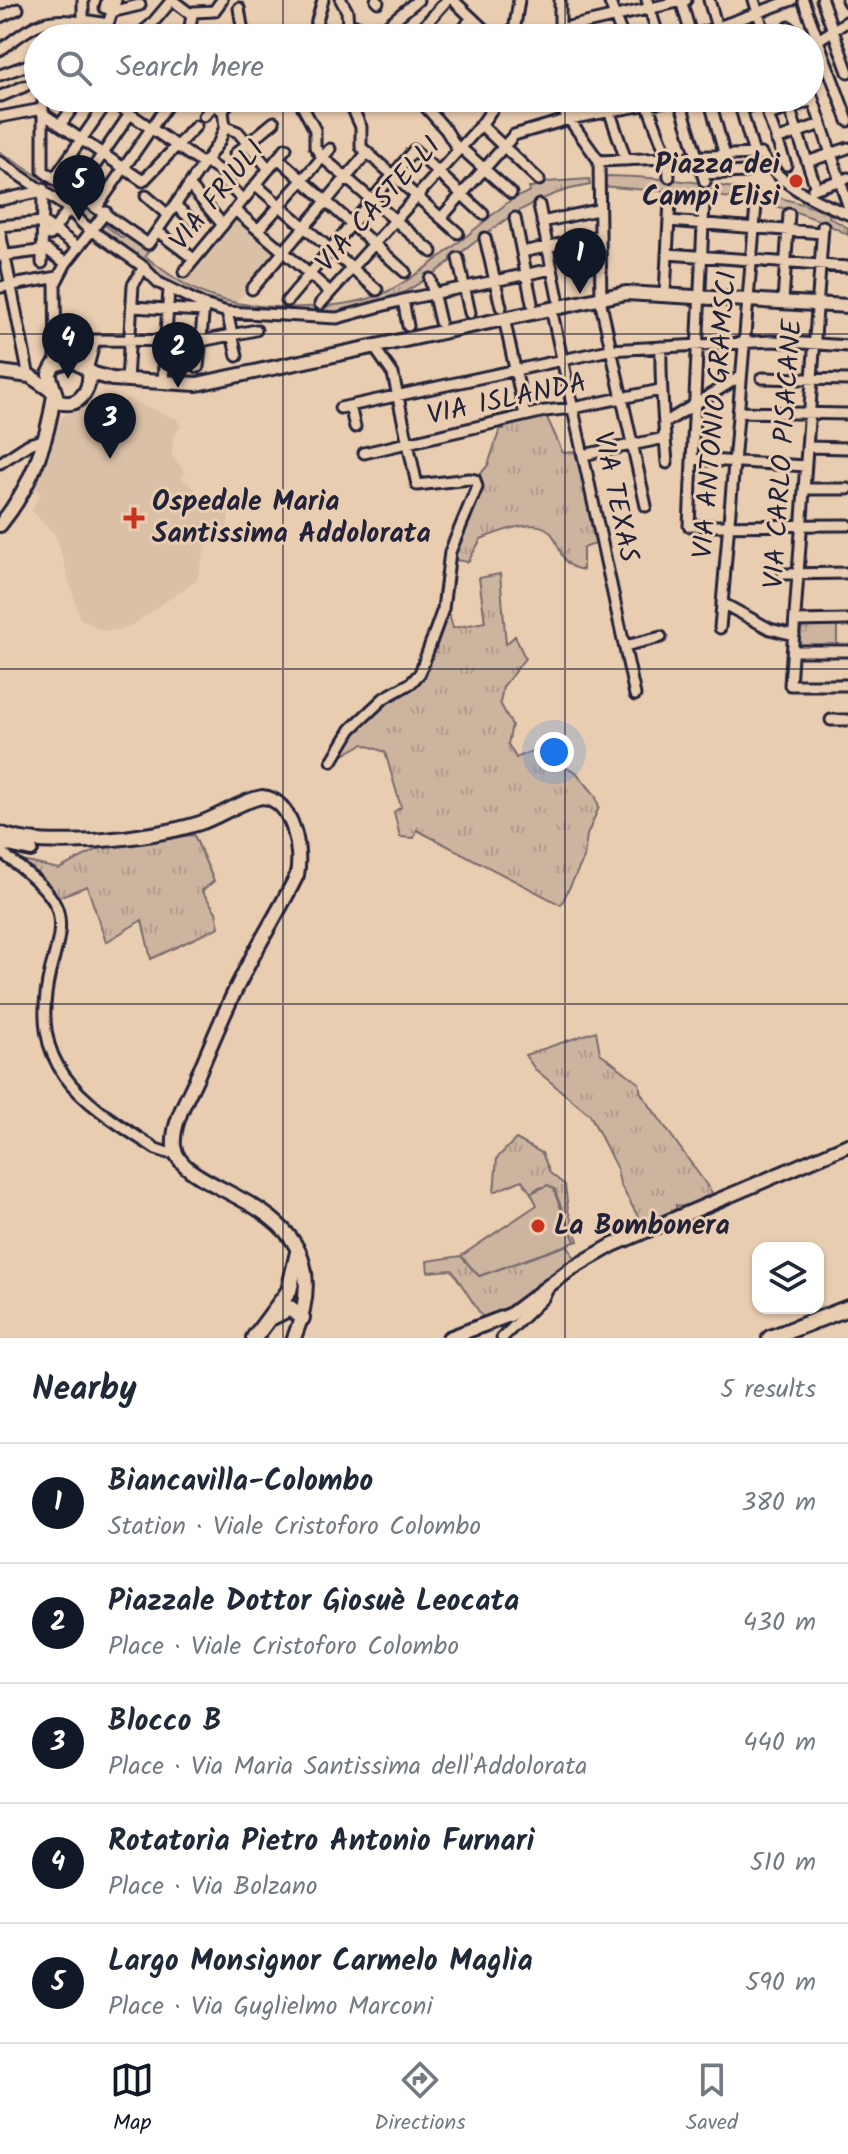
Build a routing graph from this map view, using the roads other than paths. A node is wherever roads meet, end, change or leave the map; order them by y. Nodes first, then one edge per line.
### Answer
1 (83, 0) edge
2 (107, 0) edge
3 (172, 0) edge
4 (222, 0) edge
5 (323, 0) edge
6 (341, 0) edge
7 (450, 0) edge
8 (519, 0) edge
9 (560, 0) edge
10 (609, 0) edge
11 (683, 0) edge
12 (709, 0) edge
13 (754, 0) edge
14 (792, 0) edge
15 (803, 0) edge
16 (822, 0) edge
17 (411, 2) edge
18 (648, 4) edge
19 (140, 5) dead end
20 (239, 8) dead end
21 (18, 9) dead end
22 (115, 9) edge
23 (758, 13) junction
24 (192, 15) junction
25 (615, 16) junction
26 (0, 17) edge
27 (471, 18) junction
28 (848, 21) edge
29 (37, 24) edge
30 (73, 24) edge
31 (81, 24) edge
32 (152, 24) edge
33 (190, 24) edge
34 (242, 24) edge
35 (316, 24) edge
36 (347, 24) edge
37 (388, 24) edge
38 (426, 24) edge
39 (467, 24) edge
40 (476, 24) edge
41 (515, 24) edge
42 (560, 24) edge
43 (580, 24) edge
44 (618, 24) edge
45 (654, 24) edge
46 (687, 24) edge
47 (716, 24) edge
48 (737, 24) edge
49 (762, 24) edge
50 (809, 24) edge
51 (832, 31) junction
52 (24, 33) edge
53 (824, 36) edge
54 (0, 50) edge
55 (824, 65) edge
56 (24, 66) edge
57 (848, 72) edge
58 (0, 75) edge
59 (24, 86) edge
60 (0, 94) edge
61 (24, 111) edge
62 (42, 112) edge
63 (47, 112) edge
64 (70, 112) edge
65 (100, 112) edge
66 (127, 112) edge
67 (162, 112) edge
68 (208, 112) edge
69 (223, 112) edge
70 (305, 112) edge
71 (354, 112) edge
72 (430, 112) edge
73 (490, 112) edge
74 (564, 112) edge
75 (605, 112) edge
76 (610, 112) edge
77 (651, 112) edge
78 (684, 112) edge
79 (713, 112) edge
80 (742, 112) edge
81 (773, 112) edge
82 (791, 112) edge
83 (817, 112) edge
84 (130, 114) junction
85 (2, 116) edge
86 (204, 116) dead end
87 (569, 119) junction
88 (848, 121) edge
89 (274, 122) dead end
90 (821, 124) junction
91 (60, 125) junction
92 (481, 125) junction
93 (196, 126) dead end
94 (225, 127) junction
95 (151, 128) junction
96 (797, 132) junction
97 (81, 140) junction
98 (776, 140) junction
99 (248, 143) junction
100 (177, 146) junction
101 (504, 147) junction
102 (286, 148) dead end
103 (848, 148) edge
104 (459, 149) junction
105 (326, 153) junction
106 (367, 153) junction
107 (102, 154) junction
108 (235, 154) dead end
109 (754, 154) junction
110 (831, 154) junction
111 (725, 156) junction
112 (698, 157) junction
113 (278, 158) junction
114 (668, 159) junction
115 (626, 160) junction
116 (599, 161) junction
117 (0, 162) edge
118 (807, 162) junction
119 (204, 163) junction
120 (786, 165) dead end
121 (124, 168) junction
122 (269, 169) junction
123 (484, 169) junction
124 (438, 171) junction
125 (746, 172) dead end
126 (392, 174) junction
127 (669, 177) dead end
128 (346, 178) junction
129 (54, 179) junction
130 (844, 179) edge
131 (302, 180) junction
132 (539, 180) dead end
133 (189, 185) junction
134 (256, 185) junction
135 (816, 188) junction
136 (43, 190) junction
137 (803, 192) junction
138 (76, 193) junction
139 (511, 193) dead end
140 (462, 194) junction
141 (146, 196) dead end
142 (416, 196) junction
143 (371, 199) junction
144 (0, 200) edge
145 (243, 200) junction
146 (326, 201) junction
147 (670, 201) dead end
148 (704, 203) dead end
149 (175, 205) junction
150 (280, 205) junction
151 (539, 205) dead end
152 (756, 205) dead end
153 (848, 205) edge
154 (69, 209) junction
155 (102, 210) junction
156 (235, 210) junction
157 (597, 210) junction
158 (483, 214) dead end
159 (789, 214) dead end
160 (848, 214) edge
161 (168, 215) junction
162 (441, 218) junction
163 (515, 218) dead end
164 (394, 220) junction
165 (669, 221) junction
166 (43, 222) junction
167 (542, 222) junction
168 (195, 223) dead end
169 (351, 223) junction
170 (702, 224) junction
171 (223, 225) junction
172 (305, 227) junction
173 (754, 228) junction
174 (0, 229) edge
175 (92, 229) junction
176 (53, 230) junction
177 (258, 230) junction
178 (788, 230) junction
179 (157, 231) junction
180 (458, 233) dead end
181 (598, 236) junction
182 (485, 238) dead end
183 (373, 243) junction
184 (42, 247) junction
185 (78, 247) junction
186 (547, 247) junction
187 (329, 249) junction
188 (284, 252) junction
189 (432, 252) dead end
190 (522, 252) junction
191 (667, 254) junction
192 (2, 256) edge
193 (701, 256) junction
194 (458, 258) dead end
195 (194, 259) junction
196 (751, 260) junction
197 (786, 262) junction
198 (42, 263) dead end
199 (66, 263) junction
200 (820, 265) junction
201 (144, 267) junction
202 (848, 267) edge
203 (352, 268) junction
204 (552, 269) junction
205 (184, 272) dead end
206 (405, 272) dead end
207 (308, 274) junction
208 (526, 274) junction
209 (58, 277) junction
210 (430, 279) dead end
211 (495, 281) junction
212 (6, 286) edge
213 (464, 287) junction
214 (169, 289) junction
215 (252, 289) dead end
216 (377, 290) dead end
217 (330, 292) junction
218 (433, 293) junction
219 (665, 293) junction
220 (699, 295) junction
221 (601, 298) junction
222 (748, 299) junction
223 (403, 300) junction
224 (287, 301) dead end
225 (783, 301) junction
226 (532, 303) dead end
227 (554, 303) junction
228 (817, 303) junction
229 (320, 304) dead end
230 (848, 306) edge
231 (132, 307) junction
232 (204, 308) junction
233 (168, 309) junction
234 (227, 312) junction
235 (470, 313) dead end
236 (502, 313) junction
237 (440, 322) dead end
238 (408, 326) dead end
239 (256, 330) dead end
240 (232, 334) junction
241 (166, 339) junction
242 (57, 340) junction
243 (130, 340) junction
244 (201, 341) junction
245 (744, 342) junction
246 (697, 345) junction
247 (814, 346) junction
248 (848, 346) edge
249 (374, 347) junction
250 (661, 347) junction
251 (609, 350) junction
252 (237, 356) dead end
253 (72, 360) junction
254 (562, 360) junction
255 (55, 364) junction
256 (198, 367) dead end
257 (515, 370) junction
258 (88, 371) junction
259 (0, 372) edge
260 (24, 372) junction
261 (741, 376) junction
262 (762, 378) dead end
263 (112, 379) junction
264 (812, 379) junction
265 (127, 380) junction
266 (848, 380) edge
267 (163, 382) junction
268 (88, 389) junction
269 (660, 390) junction
270 (54, 393) junction
271 (398, 395) junction
272 (620, 398) junction
273 (69, 405) junction
274 (694, 405) junction
275 (573, 408) junction
276 (738, 412) junction
277 (809, 414) junction
278 (848, 414) edge
279 (525, 415) junction
280 (666, 422) junction
281 (50, 424) junction
282 (355, 427) dead end
283 (665, 438) junction
284 (46, 439) junction
285 (408, 443) junction
286 (630, 445) junction
287 (807, 447) junction
288 (848, 448) edge
289 (364, 453) dead end
290 (583, 455) junction
291 (692, 459) junction
292 (734, 462) junction
293 (0, 463) edge
294 (667, 463) dead end
295 (806, 466) junction
296 (804, 489) junction
297 (848, 489) edge
298 (646, 506) dead end
299 (0, 525) edge
300 (729, 525) junction
301 (802, 525) junction
302 (848, 525) edge
303 (848, 573) edge
304 (783, 574) dead end
305 (798, 574) junction
306 (722, 603) junction
307 (848, 620) edge
308 (795, 621) junction
309 (720, 628) dead end
310 (794, 635) junction
311 (661, 637) dead end
312 (625, 646) junction
313 (793, 651) junction
314 (848, 651) edge
315 (848, 685) edge
316 (635, 695) dead end
317 (831, 720) dead end
318 (848, 720) edge
319 (332, 761) dead end
320 (0, 833) edge
321 (133, 836) junction
322 (0, 843) edge
323 (0, 851) edge
324 (848, 1145) edge
325 (175, 1150) junction
326 (298, 1252) junction
327 (548, 1289) junction
328 (848, 1308) edge
329 (302, 1318) junction
330 (269, 1320) junction
331 (254, 1338) edge
332 (294, 1338) edge
333 (449, 1338) edge
334 (502, 1338) edge
335 (770, 1338) edge

1 - 31 street
2 - 22 street
3 - 24 street
3 - 32 street
4 - 24 street
5 - 35 street
6 - 36 street
7 - 27 street
7 - 38 street
8 - 41 street
9 - 42 street
10 - 25 street
11 - 18 street
11 - 46 street
12 - 47 street
13 - 23 street
14 - 23 street
15 - 50 street
16 - 51 street
17 - 37 street
18 - 25 street
18 - 45 street
19 - 22 street
20 - 34 street
21 - 26 street
23 - 48 street
23 - 49 street
24 - 33 street
25 - 43 street
25 - 44 street
27 - 39 street
27 - 40 street
28 - 51 street
29 - 30 street
51 - 53 street
51 - 57 street
52 - 54 street
55 - 88 street
56 - 58 street
59 - 60 street
60 - 85 street
61 - 85 street
62 - 129 street
63 - 91 street
64 - 91 street
65 - 97 street
66 - 84 street
67 - 95 street
68 - 86 street
69 - 94 street
70 - 105 street
71 - 106 street
72 - 104 street
73 - 92 street, VIA CASTELLI
74 - 87 street
75 - 87 street
76 - 115 street
77 - 114 street
78 - 112 street
79 - 111 street
80 - 109 street
81 - 98 street
82 - 96 street
83 - 90 street
84 - 95 street
84 - 107 street
87 - 101 street
87 - 116 street
89 - 99 street
90 - 96 street
90 - 110 street
91 - 97 street
92 - 101 street
92 - 104 street, VIA CASTELLI
93 - 100 street
94 - 99 street
94 - 119 street
95 - 100 street
95 - 121 street
96 - 98 street
96 - 118 street
97 - 107 street
97 - 129 street
98 - 120 street
99 - 108 street
99 - 122 street
100 - 119 street
100 - 121 street
101 - 123 street
101 - 132 street
102 - 113 street, VIA FRIULI
103 - 110 street
104 - 123 street
104 - 124 street, VIA CASTELLI
105 - 128 street
105 - 131 street
106 - 126 street
106 - 128 street
107 - 121 street
107 - 138 street
109 - 111 street
109 - 137 street
110 - 118 street
110 - 130 street
111 - 112 street
112 - 114 street
112 - 125 street
113 - 122 street, VIA FRIULI
113 - 131 street
114 - 115 street
114 - 127 street
115 - 116 street
116 - 157 street
117 - 136 street
118 - 135 street
119 - 133 street
119 - 145 street
121 - 155 street
122 - 134 street, VIA FRIULI
123 - 139 street
123 - 140 street
124 - 126 street
124 - 140 street
124 - 142 street, VIA CASTELLI
126 - 142 street
126 - 143 street
128 - 143 street
128 - 146 street
129 - 138 street
130 - 135 street
130 - 153 street
131 - 146 street
131 - 150 street
133 - 149 street
133 - 171 street
134 - 145 street, VIA FRIULI
134 - 150 street
135 - 137 street
136 - 144 street
136 - 154 street
136 - 166 street
137 - 160 street
138 - 155 street
140 - 158 street
140 - 162 street
141 - 161 street
142 - 162 street
142 - 164 street, VIA CASTELLI
143 - 164 street
143 - 169 street
145 - 156 street, VIA FRIULI
146 - 169 street
146 - 172 street
147 - 165 street
148 - 170 street
149 - 161 street
149 - 168 street
150 - 172 street
150 - 177 street
151 - 167 street, VIA TEXAS
152 - 173 street, VIA ANTONIO GRAMSCI
154 - 175 street
154 - 176 street
155 - 175 street
155 - 179 street
156 - 171 street, VIA FRIULI
156 - 177 street
157 - 167 street
157 - 181 street
159 - 178 street
161 - 179 street
162 - 180 street
163 - 190 street
164 - 183 street, VIA CASTELLI
164 - 189 street
165 - 170 street
165 - 191 street
166 - 174 street
166 - 176 street
166 - 184 street
167 - 186 street, VIA TEXAS
169 - 183 street
169 - 187 street
170 - 173 street
170 - 193 street
171 - 195 street, VIA FRIULI
172 - 187 street
172 - 188 street
173 - 178 street
173 - 196 street, VIA ANTONIO GRAMSCI
174 - 192 street
175 - 185 street
175 - 201 street
176 - 184 street
176 - 185 street
177 - 188 street
178 - 197 street
178 - 200 street, VIA CARLO PISACANE
179 - 195 street
181 - 186 street
181 - 221 street
182 - 211 street
183 - 203 street, VIA CASTELLI
183 - 206 street
184 - 192 street
184 - 198 street
184 - 199 street
185 - 199 street
186 - 190 street
186 - 204 street, VIA TEXAS
187 - 203 street
187 - 207 street
188 - 207 street
188 - 215 street
190 - 208 street
191 - 193 street
191 - 219 street
192 - 212 street
193 - 196 street
193 - 220 street
194 - 213 street
195 - 205 street, VIA FRIULI
196 - 197 street
196 - 222 street, VIA ANTONIO GRAMSCI
197 - 200 street
197 - 225 street
199 - 209 street
200 - 202 street
200 - 228 street, VIA CARLO PISACANE
201 - 214 street
201 - 231 street
203 - 216 street
203 - 217 street, VIA CASTELLI
204 - 208 street
204 - 227 street, VIA TEXAS
207 - 217 street
207 - 224 street
208 - 211 street
208 - 226 street
209 - 212 street
209 - 242 street
210 - 218 street
211 - 213 street
211 - 236 street
212 - 260 street
213 - 218 street
213 - 235 street
214 - 232 street
214 - 233 street
217 - 229 street, VIA CASTELLI
218 - 223 street
218 - 237 street
219 - 220 street
219 - 221 street
220 - 222 street
220 - 246 street
221 - 227 street
221 - 251 street
222 - 225 street
222 - 245 street, VIA ANTONIO GRAMSCI
223 - 234 street
223 - 238 street
225 - 228 street
227 - 236 street
227 - 254 street, VIA TEXAS
228 - 230 street
228 - 247 street, VIA CARLO PISACANE
231 - 233 street
231 - 243 street
232 - 233 street
232 - 234 street
232 - 244 street
233 - 241 street
234 - 240 street
236 - 249 street
236 - 257 street
239 - 240 street
240 - 244 street
240 - 252 street
241 - 243 street
241 - 244 street
241 - 267 street
242 - 253 street
242 - 255 street
243 - 258 street
243 - 265 street
244 - 256 street
245 - 246 street
245 - 247 street
245 - 261 street, VIA ANTONIO GRAMSCI
246 - 250 street
246 - 274 street
247 - 248 street
247 - 264 street, VIA CARLO PISACANE
249 - 267 street
249 - 271 street
250 - 251 street
250 - 269 street
251 - 254 street
251 - 272 street
253 - 255 street
253 - 258 street
254 - 257 street
254 - 275 street, VIA TEXAS
255 - 260 street
255 - 270 street
257 - 271 street
257 - 279 street
258 - 263 street
258 - 268 street
259 - 260 street
260 - 270 street
261 - 274 street
261 - 276 street, VIA ANTONIO GRAMSCI
262 - 264 street
263 - 265 street
263 - 268 street
264 - 266 street
264 - 277 street, VIA CARLO PISACANE
265 - 267 street
268 - 273 street
269 - 272 street, VIA ISLANDA
269 - 280 street
270 - 273 street
270 - 281 street
271 - 282 street
271 - 285 street
272 - 275 street, VIA ISLANDA
272 - 286 street
273 - 281 street
274 - 280 street
274 - 291 street
275 - 279 street, VIA ISLANDA
275 - 290 street, VIA TEXAS
276 - 277 street
276 - 292 street, VIA ANTONIO GRAMSCI
277 - 278 street
277 - 287 street, VIA CARLO PISACANE
279 - 285 street, VIA ISLANDA
280 - 283 street
281 - 284 street
283 - 286 street
283 - 294 street
284 - 293 street
284 - 299 street
285 - 289 street, VIA ISLANDA
285 - 319 street
286 - 290 street
286 - 298 street
287 - 288 street
287 - 295 street, VIA CARLO PISACANE
290 - 312 street, VIA TEXAS
291 - 292 street
291 - 300 street
292 - 295 street
292 - 300 street, VIA ANTONIO GRAMSCI
295 - 296 street, VIA CARLO PISACANE
296 - 297 street
296 - 301 street, VIA CARLO PISACANE
300 - 301 street
300 - 306 street, VIA ANTONIO GRAMSCI
301 - 302 street
301 - 305 street, VIA CARLO PISACANE
303 - 305 street
304 - 305 street
305 - 308 street, VIA CARLO PISACANE
306 - 309 street, VIA ANTONIO GRAMSCI
306 - 310 street
307 - 308 street
308 - 310 street, VIA CARLO PISACANE
310 - 313 street, VIA CARLO PISACANE
311 - 312 street
312 - 316 street, VIA TEXAS
313 - 314 street
313 - 315 street, VIA CARLO PISACANE
317 - 318 street
320 - 321 street
321 - 322 street
321 - 325 street
323 - 325 street
324 - 327 street
325 - 326 street
326 - 329 street
326 - 330 main road
327 - 333 street
327 - 334 street
328 - 335 main road
329 - 330 main road
329 - 332 street
330 - 331 main road

